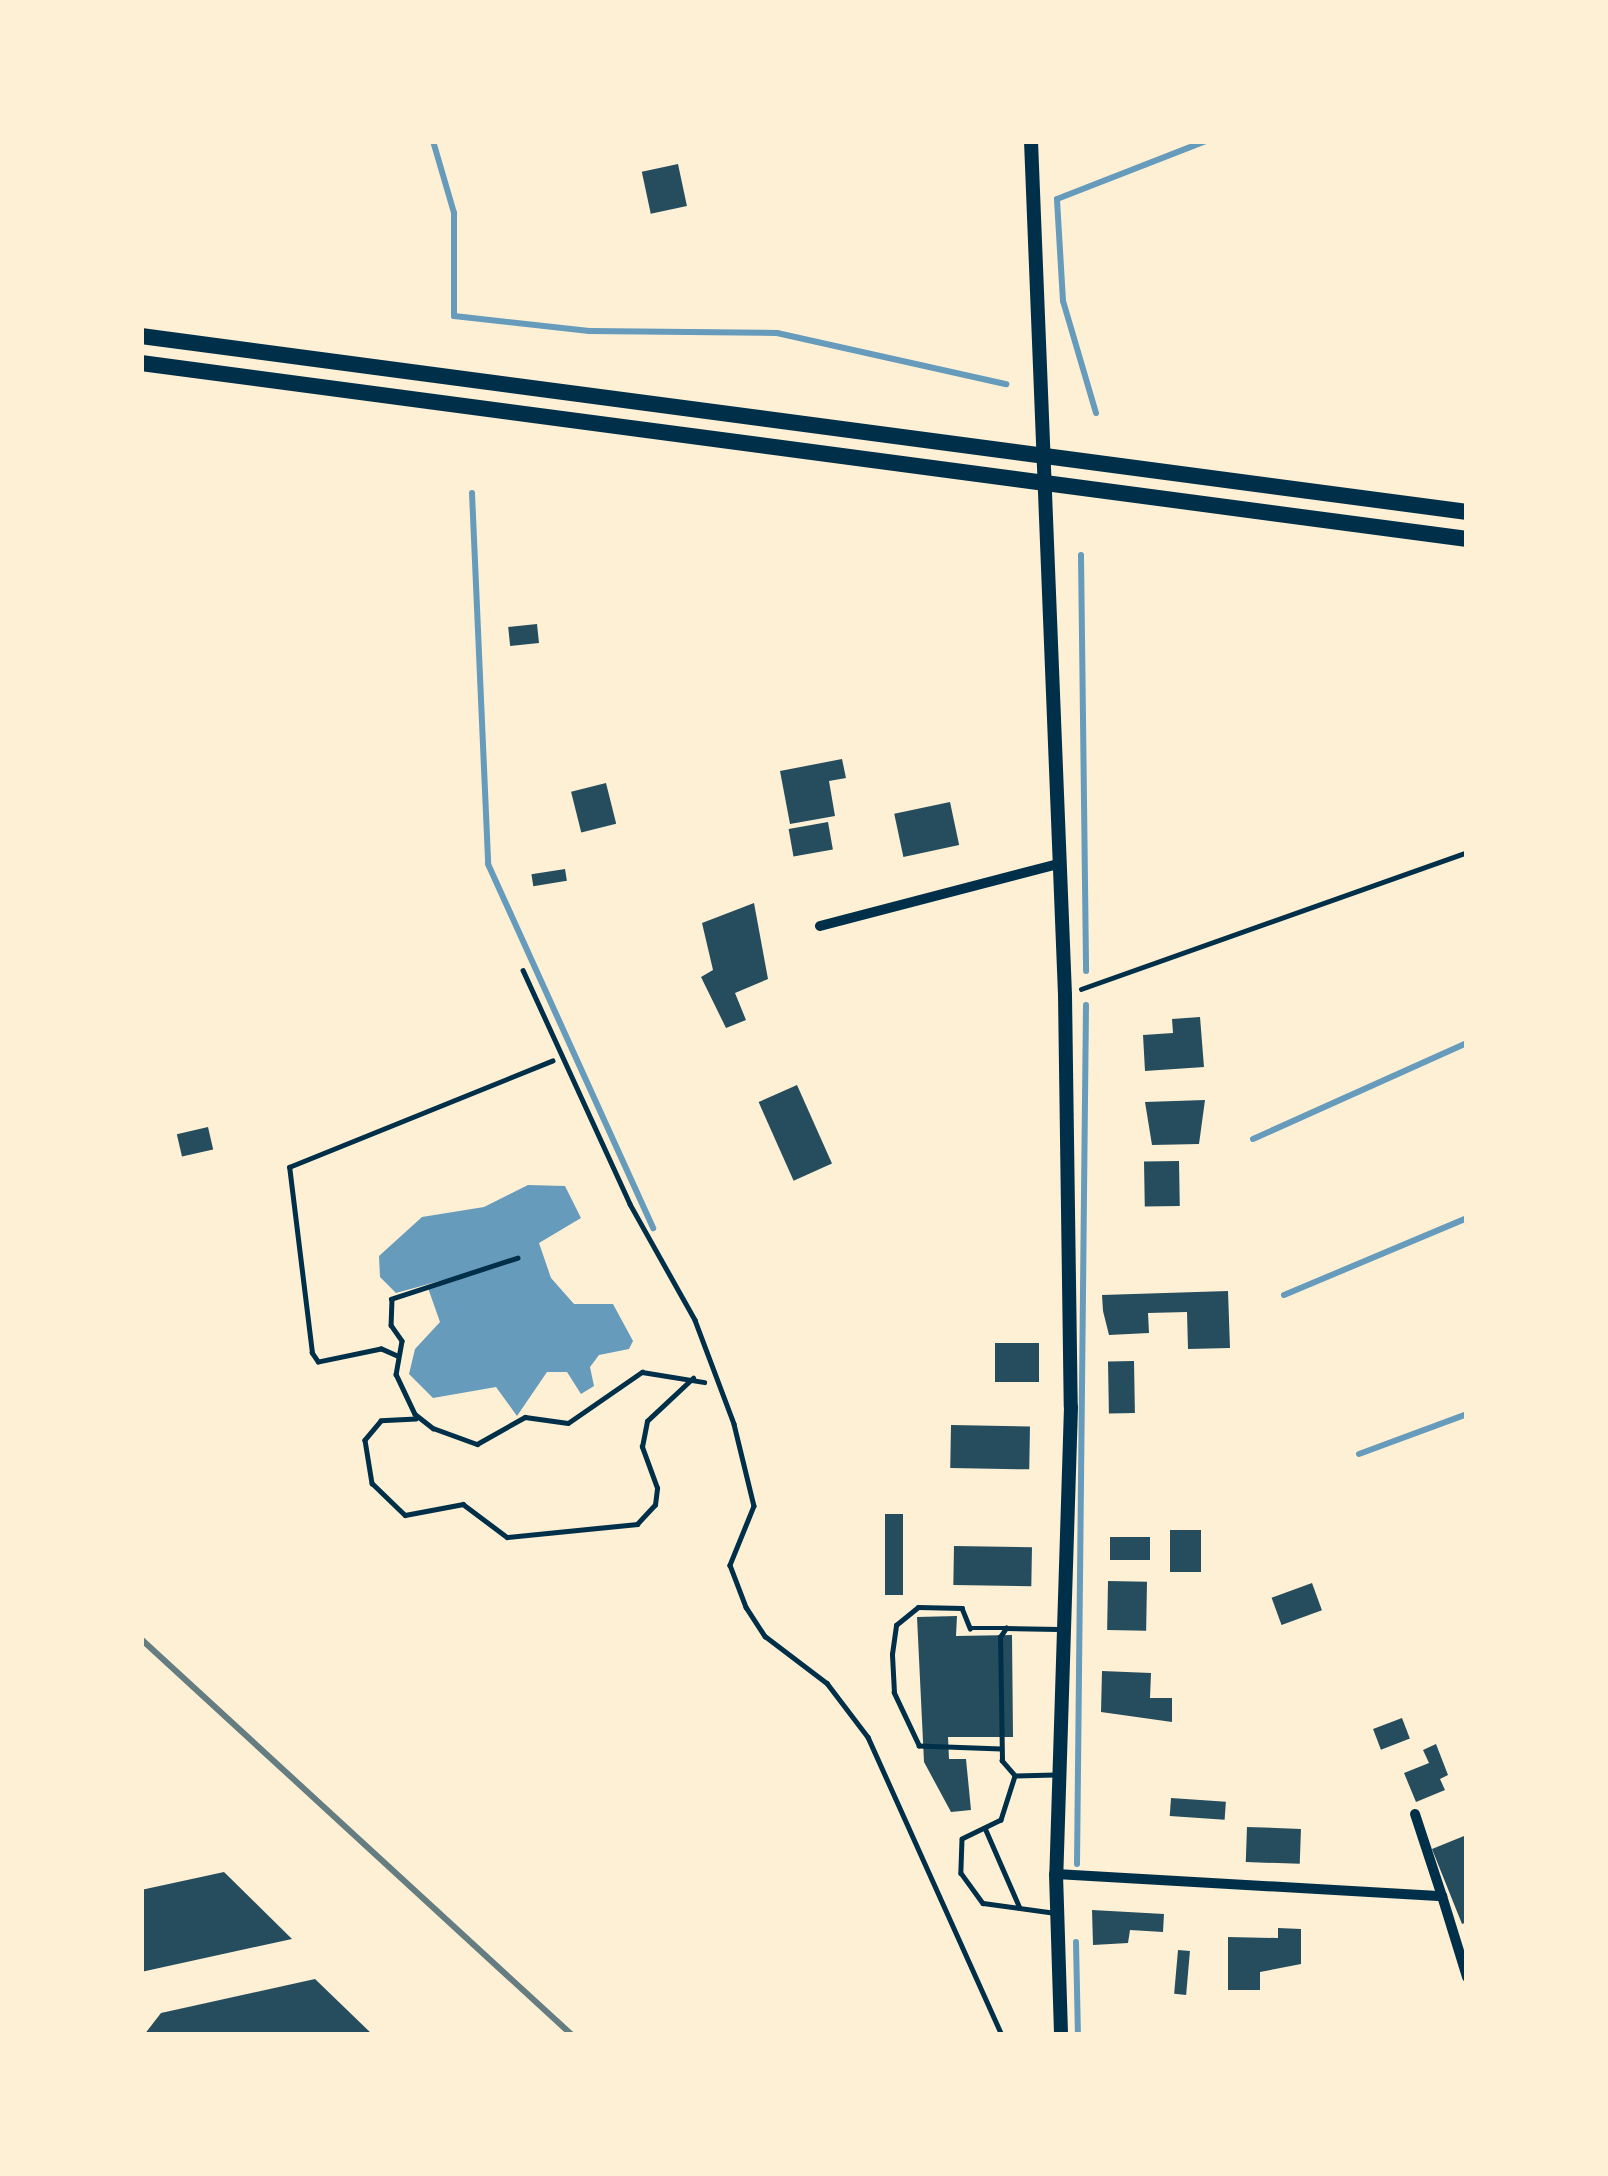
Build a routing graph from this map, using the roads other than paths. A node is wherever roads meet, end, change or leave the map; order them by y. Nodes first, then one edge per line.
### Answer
1 (1031, 141) edge
2 (141, 336) edge
3 (141, 364) edge
4 (1467, 512) edge
5 (1467, 539) edge
6 (1060, 862) junction
7 (820, 926) dead end
8 (523, 970) dead end
9 (1006, 1628) junction
10 (1064, 1629) junction
11 (1001, 1749) junction
12 (1059, 1775) junction
13 (1015, 1776) junction
14 (1415, 1814) dead end
15 (985, 1828) junction
16 (1056, 1874) junction
17 (1442, 1897) junction
18 (1020, 1908) junction
19 (1055, 1913) junction
20 (1467, 1977) edge
21 (1002, 2035) edge
22 (1060, 2035) edge

1 - 6 street
2 - 4 highway
3 - 5 highway
6 - 7 street
6 - 10 street
8 - 21 lane
9 - 10 lane
9 - 11 lane
9 - 11 lane
10 - 12 street
11 - 13 lane
12 - 13 lane
12 - 16 street
13 - 15 lane
14 - 17 street
15 - 18 lane
15 - 18 lane
16 - 17 street
16 - 19 street
17 - 20 street
18 - 19 lane
19 - 22 street

